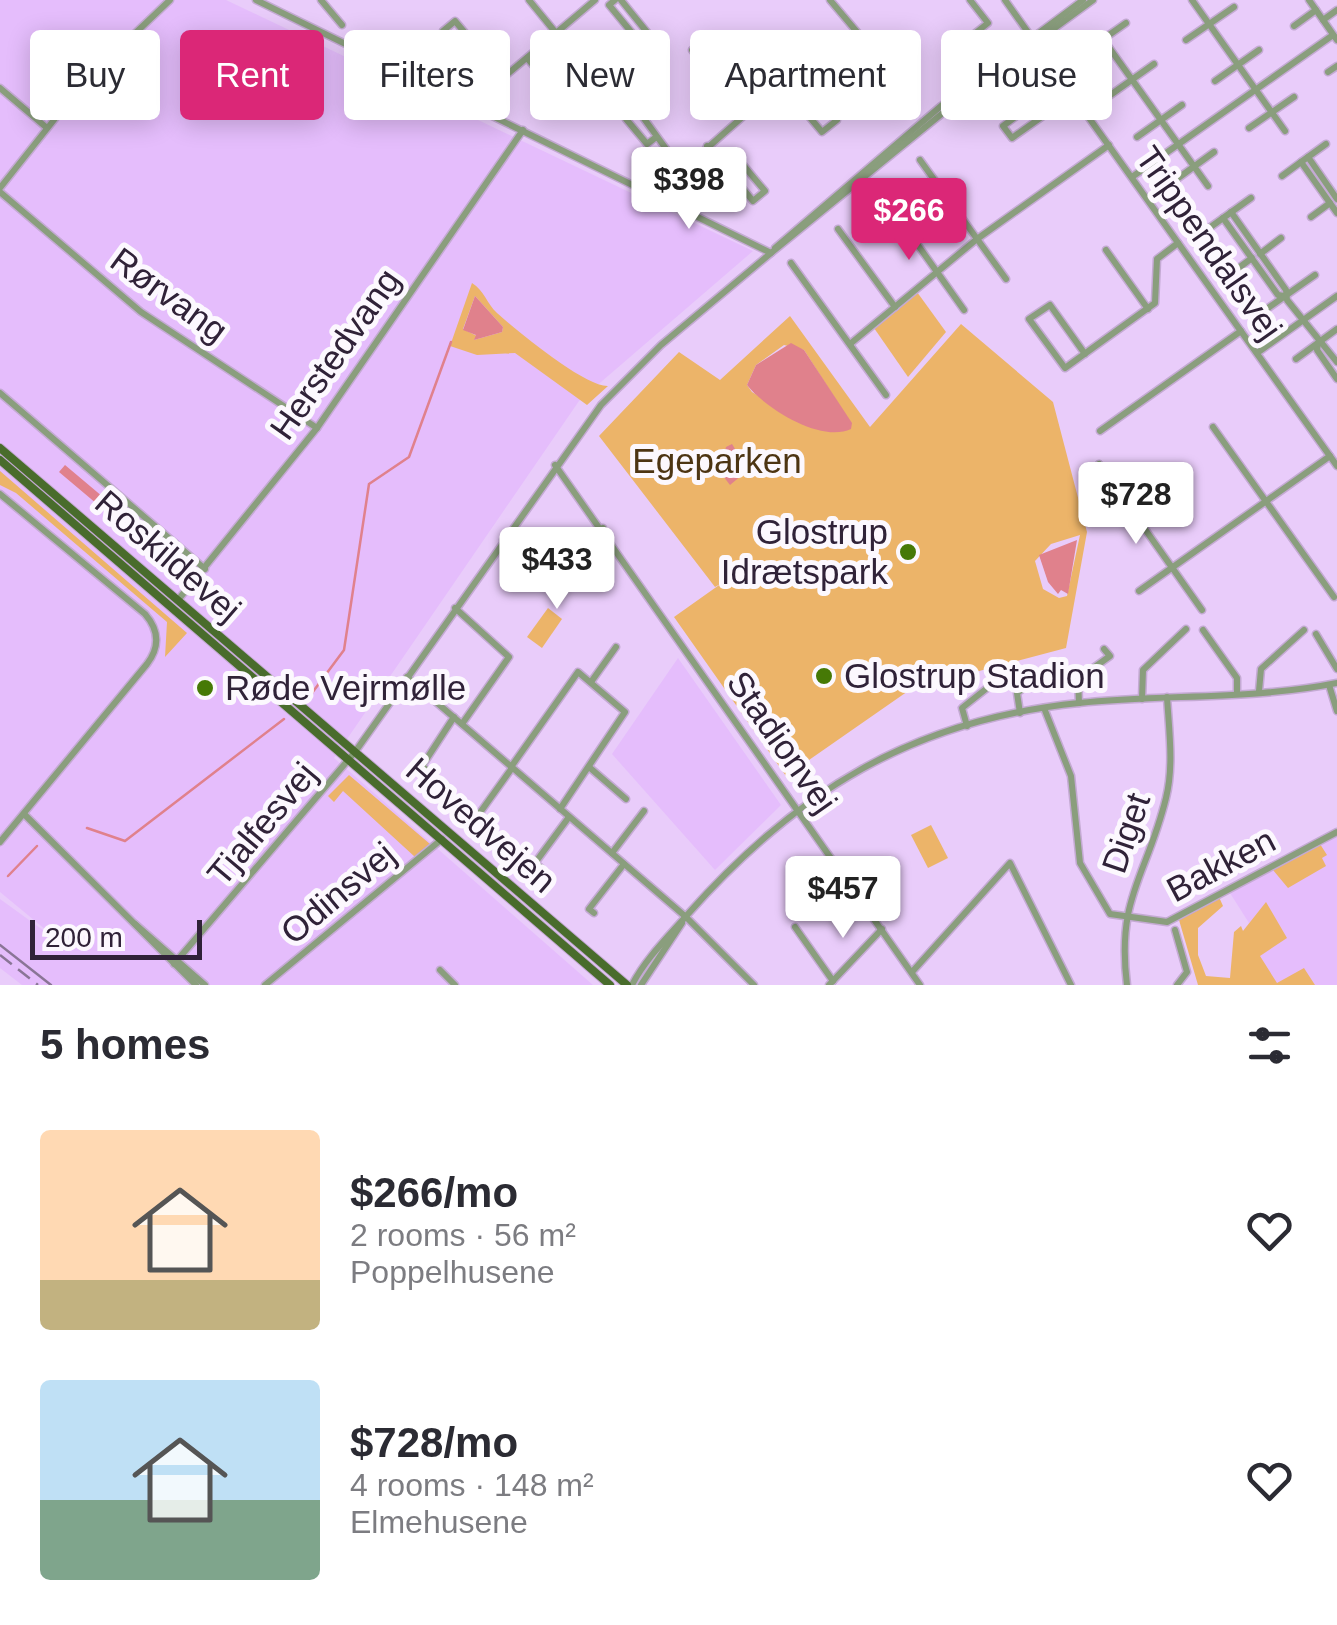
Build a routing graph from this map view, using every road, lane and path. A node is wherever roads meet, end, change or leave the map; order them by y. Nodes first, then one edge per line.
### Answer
1 (170, 0) edge
2 (256, 0) edge
3 (321, 0) edge
4 (529, 0) edge
5 (595, 0) edge
6 (618, 0) edge
7 (830, 0) edge
8 (970, 0) edge
9 (1005, 0) edge
10 (1083, 0) edge
11 (1093, 0) edge
12 (1192, 0) edge
13 (1308, 0) edge
14 (268, 3) edge
15 (1234, 6) dead end
16 (1316, 10) junction
17 (1337, 10) edge
18 (1323, 20) junction
19 (1126, 23) dead end
20 (342, 24) dead end
21 (1209, 24) junction
22 (1294, 26) dead end
23 (554, 30) edge
24 (560, 30) edge
25 (855, 30) edge
26 (979, 30) edge
27 (1027, 30) edge
28 (1045, 30) edge
29 (1047, 30) edge
30 (1112, 33) edge
31 (1335, 38) edge
32 (1186, 40) dead end
33 (344, 41) edge
34 (479, 49) joint
35 (1259, 50) dead end
36 (1112, 52) edge
37 (530, 55) edge
38 (527, 58) junction
39 (530, 61) edge
40 (1154, 64) dead end
41 (1238, 65) junction
42 (1337, 66) edge
43 (724, 70) joint
44 (1328, 72) dead end
45 (510, 73) edge
46 (1132, 80) junction
47 (1215, 81) dead end
48 (550, 84) joint
49 (0, 88) edge
50 (1256, 90) junction
51 (1112, 94) edge
52 (1294, 97) dead end
53 (1048, 102) joint
54 (1182, 105) dead end
55 (800, 106) joint
56 (1272, 112) junction
57 (941, 114) edge
58 (503, 120) edge
59 (738, 120) edge
60 (1087, 120) edge
61 (1160, 120) junction
62 (47, 128) junction
63 (1249, 128) dead end
64 (524, 130) junction
65 (1285, 131) dead end
66 (1137, 136) dead end
67 (654, 138) junction
68 (1326, 144) dead end
69 (1178, 145) junction
70 (707, 146) junction
71 (1106, 146) junction
72 (1214, 152) dead end
73 (920, 160) dead end
74 (1304, 160) junction
75 (1194, 167) junction
76 (680, 168) junction
77 (732, 176) junction
78 (1282, 176) dead end
79 (1132, 177) junction
80 (1170, 184) dead end
81 (1208, 186) dead end
82 (0, 190) edge
83 (655, 194) junction
84 (882, 196) dead end
85 (1251, 198) dead end
86 (1335, 200) edge
87 (1231, 212) junction
88 (1337, 214) edge
89 (1311, 217) dead end
90 (1223, 218) junction
91 (838, 229) dead end
92 (1205, 231) dead end
93 (1281, 238) dead end
94 (977, 240) junction
95 (1175, 245) junction
96 (1106, 250) dead end
97 (771, 254) junction
98 (1260, 254) junction
99 (1252, 258) junction
100 (792, 262) dead end
101 (938, 272) junction
102 (1233, 272) dead end
103 (1315, 274) dead end
104 (1006, 279) dead end
105 (1284, 296) junction
106 (1337, 296) edge
107 (894, 307) junction
108 (1148, 308) junction
109 (964, 310) dead end
110 (1261, 313) dead end
111 (1302, 321) junction
112 (1337, 329) edge
113 (1238, 333) junction
114 (1318, 343) junction
115 (850, 344) junction
116 (1257, 353) junction
117 (1085, 354) junction
118 (1296, 359) dead end
119 (1337, 362) edge
120 (1337, 379) edge
121 (0, 393) edge
122 (886, 395) dead end
123 (1213, 427) dead end
124 (317, 428) junction
125 (1100, 431) dead end
126 (0, 448) edge
127 (1330, 456) junction
128 (0, 460) edge
129 (555, 464) junction
130 (1098, 464) dead end
131 (1337, 466) edge
132 (0, 494) edge
133 (1266, 502) junction
134 (603, 528) junction
135 (503, 540) junction
136 (1173, 568) junction
137 (205, 569) junction
138 (1139, 592) dead end
139 (1334, 597) dead end
140 (178, 600) junction
141 (456, 608) junction
142 (1202, 610) dead end
143 (1186, 629) dead end
144 (1202, 630) dead end
145 (1304, 630) dead end
146 (1316, 634) dead end
147 (616, 648) dead end
148 (1104, 648) dead end
149 (1051, 668) dead end
150 (1337, 669) edge
151 (407, 676) junction
152 (1001, 677) dead end
153 (591, 682) junction
154 (1333, 684) edge
155 (1259, 691) junction
156 (1237, 692) junction
157 (1166, 698) junction
158 (1142, 699) junction
159 (1079, 703) junction
160 (1044, 708) junction
161 (296, 709) junction
162 (1337, 711) edge
163 (1020, 712) junction
164 (454, 717) junction
165 (462, 724) junction
166 (967, 726) junction
167 (351, 756) junction
168 (589, 766) junction
169 (512, 768) junction
170 (429, 772) dead end
171 (626, 799) dead end
172 (560, 808) junction
173 (798, 808) junction
174 (644, 811) dead end
175 (24, 814) junction
176 (569, 817) junction
177 (487, 821) dead end
178 (1337, 832) edge
179 (442, 839) junction
180 (0, 842) edge
181 (612, 854) junction
182 (624, 864) junction
183 (541, 868) dead end
184 (594, 913) dead end
185 (686, 917) junction
186 (1125, 917) junction
187 (795, 927) dead end
188 (882, 930) junction
189 (1175, 930) dead end
190 (176, 961) junction
191 (440, 970) dead end
192 (912, 973) junction
193 (831, 983) edge
194 (196, 985) edge
195 (205, 985) edge
196 (266, 985) edge
197 (455, 985) edge
198 (610, 985) edge
199 (630, 985) edge
200 (641, 985) edge
201 (754, 985) edge
202 (920, 985) edge
203 (1071, 985) edge
204 (1128, 985) edge
205 (1177, 985) edge

1 - 62 street
2 - 14 street
3 - 20 street
4 - 23 street
5 - 24 street
6 - 6 street
7 - 25 street
8 - 26 street
9 - 27 street, Trippendalsvej
10 - 28 street
11 - 29 street
12 - 21 street
13 - 16 street
14 - 33 street
15 - 21 street
16 - 18 street
16 - 22 street
17 - 18 street
18 - 31 street
19 - 30 street
21 - 32 street
21 - 41 street
31 - 50 street
34 - 34 street
35 - 41 street
36 - 46 street
37 - 38 street
38 - 39 street
38 - 45 street
40 - 46 street
41 - 47 street
41 - 50 street
42 - 44 street
43 - 43 street
46 - 51 street
46 - 61 street
48 - 48 street
49 - 62 street
50 - 56 street
50 - 69 street
52 - 56 street
53 - 53 street
54 - 61 street
55 - 55 street
56 - 63 street
56 - 65 street
57 - 97 street, Tjalfesvej
58 - 64 street
59 - 70 street
60 - 71 street, Trippendalsvej
61 - 66 street
61 - 69 street
62 - 82 street
64 - 83 street
64 - 124 street, Herstedvang
67 - 67 street
67 - 76 street
68 - 74 street
69 - 75 street
69 - 79 street
70 - 76 street
70 - 77 street
71 - 79 street, Trippendalsvej
71 - 94 street
72 - 75 street
73 - 94 street
74 - 78 street
74 - 86 street
75 - 80 street
75 - 81 street
76 - 83 street
77 - 77 street
79 - 95 street, Trippendalsvej
82 - 124 street, Rørvang
83 - 97 street
84 - 101 street
85 - 87 street
86 - 88 street
86 - 89 street
87 - 90 street
87 - 98 street
90 - 92 street
90 - 99 street
91 - 107 street
93 - 98 street
94 - 101 street
94 - 104 street
95 - 108 street
95 - 113 street, Trippendalsvej
96 - 108 street
97 - 129 street, Tjalfesvej
98 - 105 street
99 - 102 street
99 - 105 street
100 - 115 street
101 - 107 street
101 - 109 street
103 - 105 street
105 - 110 street
105 - 111 street
106 - 111 street
107 - 115 street
108 - 117 street
111 - 114 street
111 - 116 street
112 - 114 street
113 - 116 street, Trippendalsvej
113 - 125 street
114 - 118 street
114 - 119 street
114 - 120 street
115 - 122 street
116 - 127 street, Trippendalsvej
117 - 117 street
121 - 137 street, Roskildevej
123 - 133 street
124 - 137 street, Herstedvang
126 - 140 main road, Roskildevej
127 - 131 street, Trippendalsvej
127 - 133 street
128 - 161 main road, Roskildevej
129 - 134 street, Stadionvej
129 - 135 street, Tjalfesvej
130 - 136 street
132 - 175 street
133 - 136 street
133 - 139 street
134 - 135 street
134 - 173 street, Stadionvej
135 - 141 street, Tjalfesvej
136 - 138 street
136 - 142 street
137 - 140 street, Herstedvang
140 - 161 main road, Roskildevej
141 - 151 street, Tjalfesvej
141 - 165 street
143 - 158 street
144 - 156 street
145 - 155 street
146 - 150 street
147 - 153 street
148 - 159 street
149 - 163 street
151 - 164 street
151 - 167 street, Tjalfesvej
152 - 166 street
153 - 168 street
153 - 169 street
154 - 155 street
154 - 162 street
155 - 156 street
156 - 157 street
157 - 158 street
157 - 186 street, Diget
158 - 159 street
159 - 160 street
160 - 163 street
160 - 186 street
161 - 167 main road, Hovedvejen
163 - 166 street
164 - 165 street
164 - 170 street
165 - 169 street
166 - 173 street
167 - 179 main road, Hovedvejen
167 - 190 street, Tjalfesvej
167 - 199 main road, Hovedvejen
168 - 171 street
168 - 172 street
169 - 172 street
169 - 177 street
172 - 176 street
173 - 185 street
173 - 188 street, Stadionvej
174 - 181 street
175 - 180 street
175 - 190 street
176 - 181 street
176 - 183 street
178 - 186 street, Bakken
179 - 196 street, Odinsvej
179 - 198 main road, Hovedvejen
181 - 182 street
182 - 184 street
182 - 185 street
185 - 199 street
185 - 200 street
185 - 201 street
186 - 204 street, Diget
187 - 193 street
188 - 192 street, Stadionvej
188 - 193 street
189 - 205 street
190 - 194 street
190 - 195 street
191 - 197 street
192 - 202 street, Stadionvej
192 - 203 street

